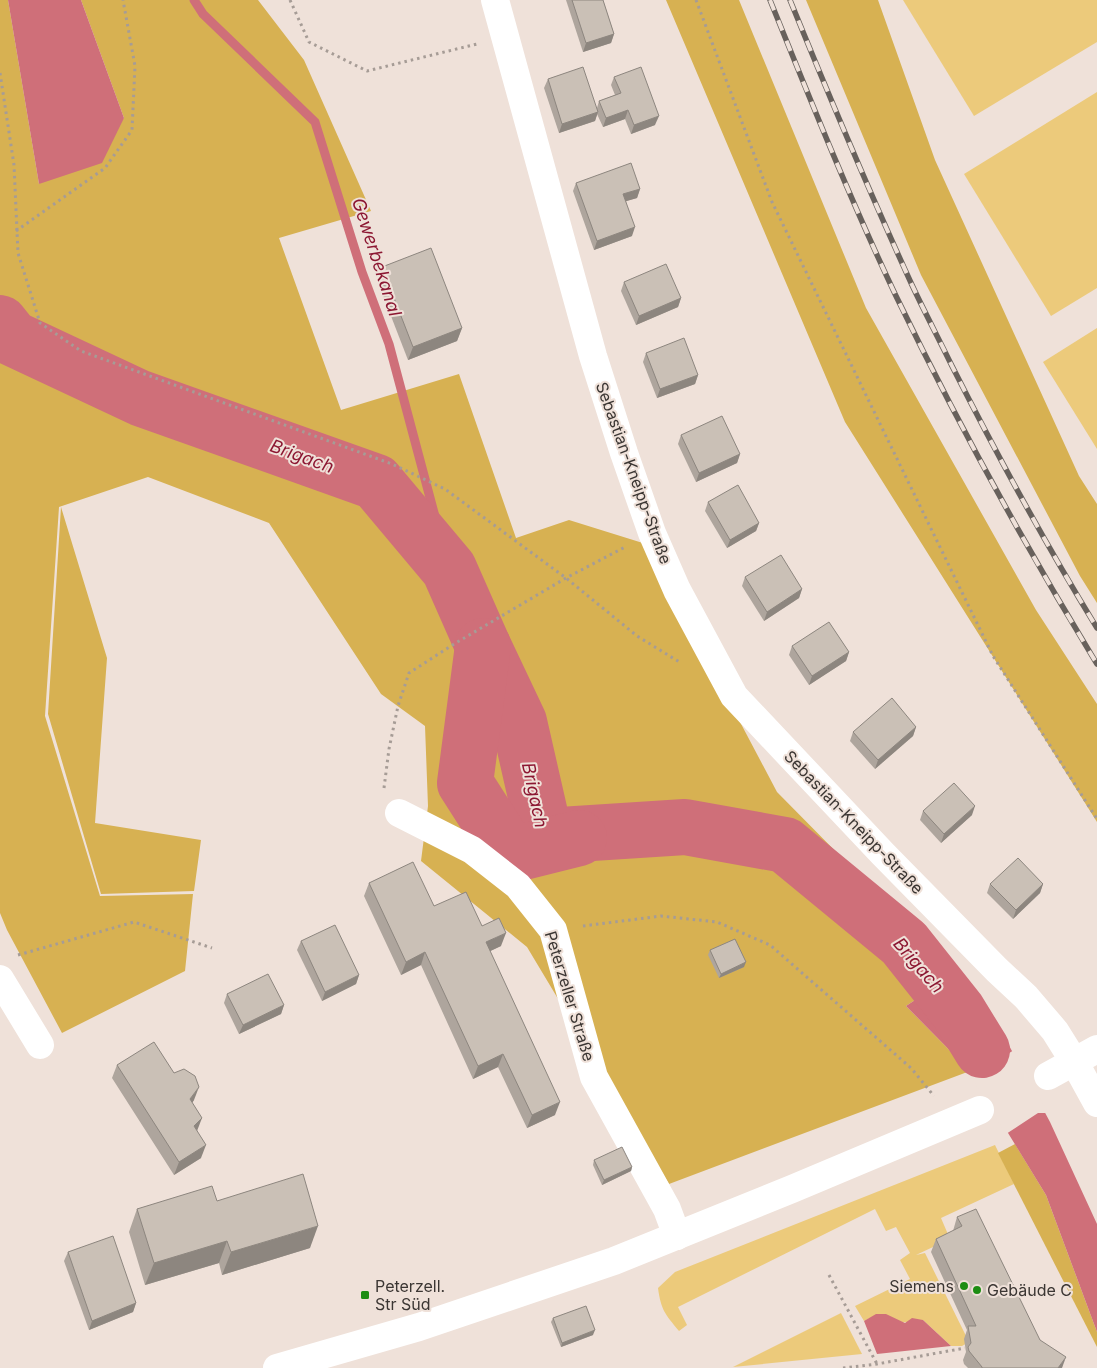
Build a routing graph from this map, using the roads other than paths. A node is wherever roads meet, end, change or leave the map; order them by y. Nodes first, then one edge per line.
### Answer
1 (495, 0) edge
2 (399, 813) road end
3 (5, 968) edge
4 (40, 1045) dead end
5 (1086, 1056) edge
6 (1048, 1076) dead end
7 (1097, 1103) edge
8 (980, 1110) dead end
9 (677, 1236) junction
10 (277, 1368) edge

1 - 5 street, Sebastian-Kneipp-Straße
2 - 9 street, Peterzeller Straße
3 - 4 street
5 - 6 street
5 - 7 street, Sebastian-Kneipp-Straße
8 - 9 street
9 - 10 street

